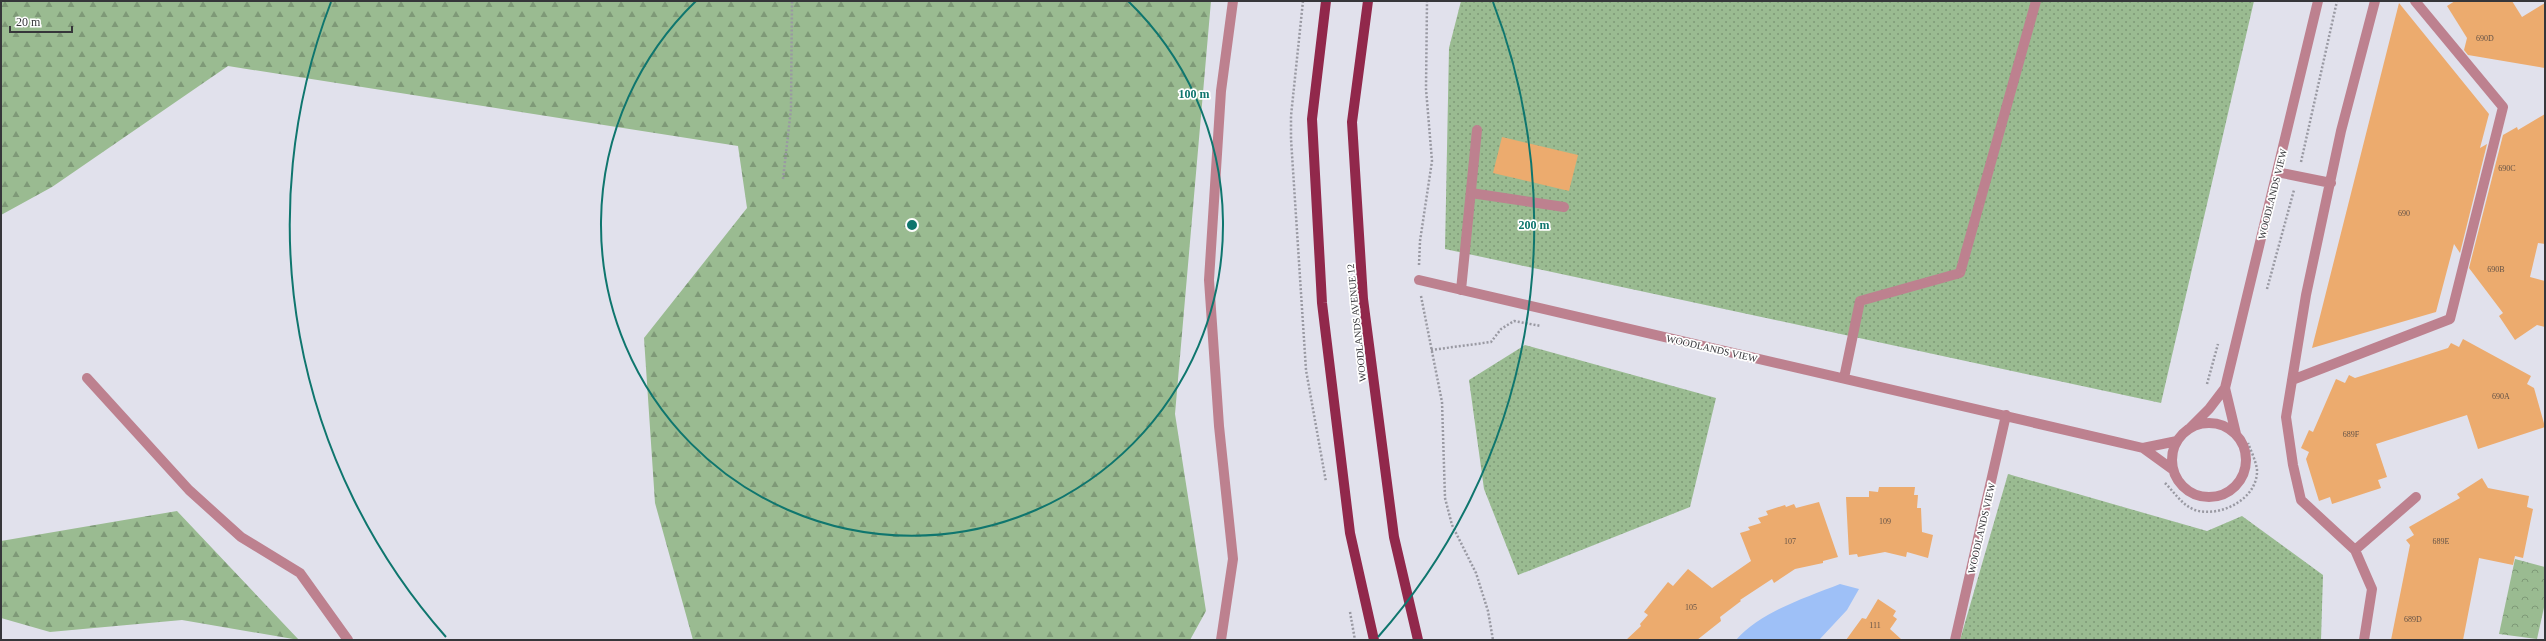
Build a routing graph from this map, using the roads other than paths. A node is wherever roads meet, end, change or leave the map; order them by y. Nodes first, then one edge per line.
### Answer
1 (1233, 1) edge
2 (1326, 1) edge
3 (1368, 1) edge
4 (2036, 1) edge
5 (2318, 1) edge
6 (2375, 1) edge
7 (2415, 1) edge
8 (1477, 130) dead end
9 (2277, 172) junction
10 (2331, 183) junction
11 (1471, 193) junction
12 (1564, 207) dead end
13 (1419, 280) road end
14 (1461, 290) junction
15 (87, 378) dead end
16 (1844, 378) junction
17 (2292, 380) junction
18 (2225, 388) junction
19 (2006, 415) junction
20 (2189, 429) junction
21 (2236, 434) junction
22 (2176, 441) junction
23 (2143, 448) junction
24 (2172, 469) junction
25 (2416, 496) dead end
26 (2356, 550) junction
27 (348, 640) edge
28 (1221, 640) edge
29 (1374, 640) edge
30 (1418, 640) edge
31 (1955, 640) edge
32 (2364, 640) edge

1 - 28 street
2 - 29 main road
3 - 30 main road, WOODLANDS AVENUE 12
4 - 16 street
5 - 9 street, WOODLANDS VIEW
6 - 10 street
7 - 17 street
8 - 11 street
9 - 10 street
9 - 18 street, WOODLANDS VIEW
10 - 17 street
11 - 12 street
11 - 14 street
13 - 14 street, WOODLANDS VIEW
14 - 16 street, WOODLANDS VIEW
15 - 27 street
16 - 19 street, WOODLANDS VIEW
17 - 26 street
18 - 20 street, WOODLANDS VIEW
18 - 21 street, WOODLANDS VIEW
19 - 23 street, WOODLANDS VIEW
19 - 31 street, WOODLANDS VIEW
20 - 21 street, WOODLANDS VIEW
20 - 22 street, WOODLANDS VIEW
21 - 24 street, WOODLANDS VIEW
22 - 23 street, WOODLANDS VIEW
22 - 24 street
23 - 24 street, WOODLANDS VIEW
25 - 26 street
26 - 32 street

